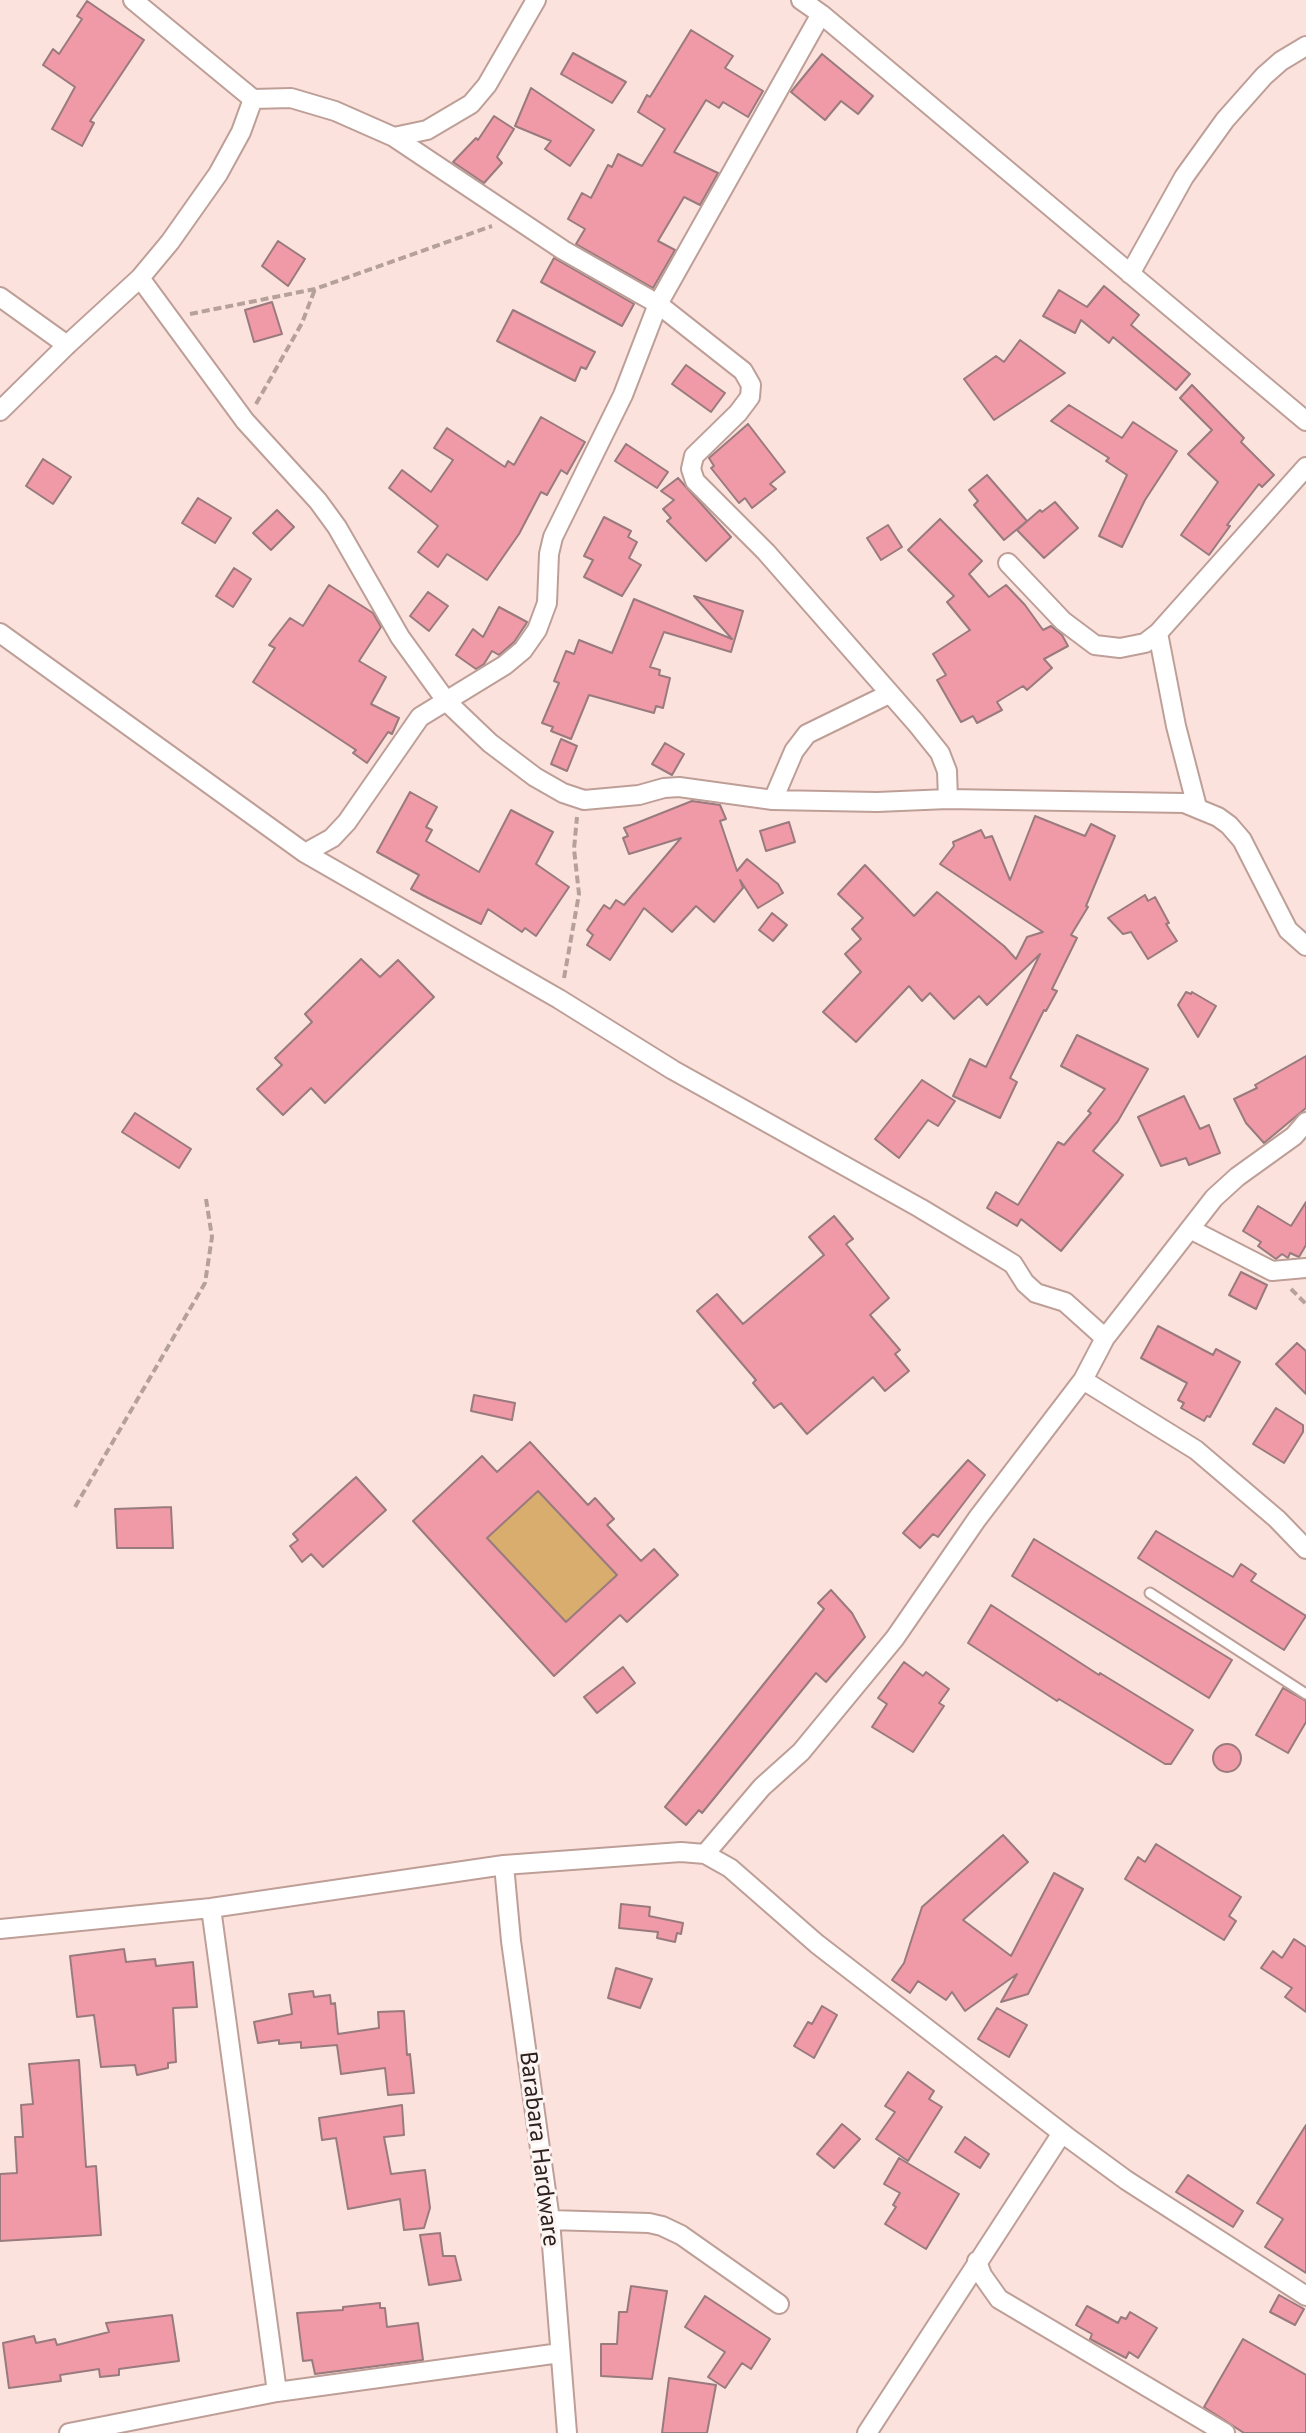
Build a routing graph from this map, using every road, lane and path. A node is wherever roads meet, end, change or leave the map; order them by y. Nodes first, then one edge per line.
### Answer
1 (133, 0) edge
2 (536, 0) edge
3 (801, 0) edge
4 (816, 7) edge
5 (1306, 46) edge
6 (253, 99) junction
7 (394, 137) junction
8 (513, 218) junction
9 (1130, 274) junction
10 (140, 278) junction
11 (315, 289) junction
12 (0, 297) edge
13 (658, 304) junction
14 (170, 318) junction
15 (67, 345) junction
16 (0, 411) edge
17 (245, 421) junction
18 (1306, 421) edge
19 (1306, 467) edge
20 (1008, 563) dead end
21 (0, 633) edge
22 (1158, 633) junction
23 (889, 694) junction
24 (447, 702) junction
25 (948, 799) junction
26 (584, 800) junction
27 (773, 800) junction
28 (1197, 807) junction
29 (305, 853) junction
30 (1306, 946) edge
31 (559, 999) junction
32 (1306, 1122) edge
33 (206, 1199) dead end
34 (1190, 1229) junction
35 (1306, 1268) edge
36 (1105, 1338) junction
37 (1083, 1380) junction
38 (75, 1507) dead end
39 (1306, 1549) edge
40 (1150, 1593) dead end
41 (1306, 1694) edge
42 (705, 1854) junction
43 (504, 1865) junction
44 (211, 1908) junction
45 (0, 1929) edge
46 (1062, 2133) junction
47 (550, 2220) junction
48 (977, 2261) junction
49 (1306, 2296) edge
50 (779, 2304) dead end
51 (560, 2353) junction
52 (277, 2392) junction
53 (69, 2433) edge
54 (567, 2433) edge
55 (867, 2433) edge
56 (1225, 2433) edge

1 - 6 street
2 - 7 street
3 - 4 street
4 - 9 street
4 - 13 street
5 - 9 street
6 - 7 street
6 - 10 street
7 - 8 street
8 - 11 path
8 - 13 street
9 - 18 street
10 - 14 street
10 - 15 street
11 - 14 path
11 - 17 path
12 - 15 street
13 - 23 street
13 - 24 street
14 - 17 street
15 - 16 street
17 - 24 street
19 - 22 street
20 - 22 street
21 - 29 street
22 - 28 street
23 - 25 street
23 - 27 street
24 - 26 street
24 - 29 street
25 - 27 street
25 - 28 street
26 - 27 street
26 - 31 path
28 - 30 street
29 - 31 street
31 - 36 street
32 - 34 street
33 - 38 path
34 - 35 street
34 - 36 street
36 - 37 street
37 - 39 street
37 - 42 street
40 - 41 lane
42 - 43 street
42 - 46 street
43 - 44 street
43 - 47 street, Barabara Hardware
44 - 45 street
44 - 52 street
46 - 48 street
46 - 49 street
47 - 50 street
47 - 51 street, Barabara Hardware
48 - 55 street
48 - 56 street
51 - 52 street
51 - 54 street, Barabara Hardware
52 - 53 street

